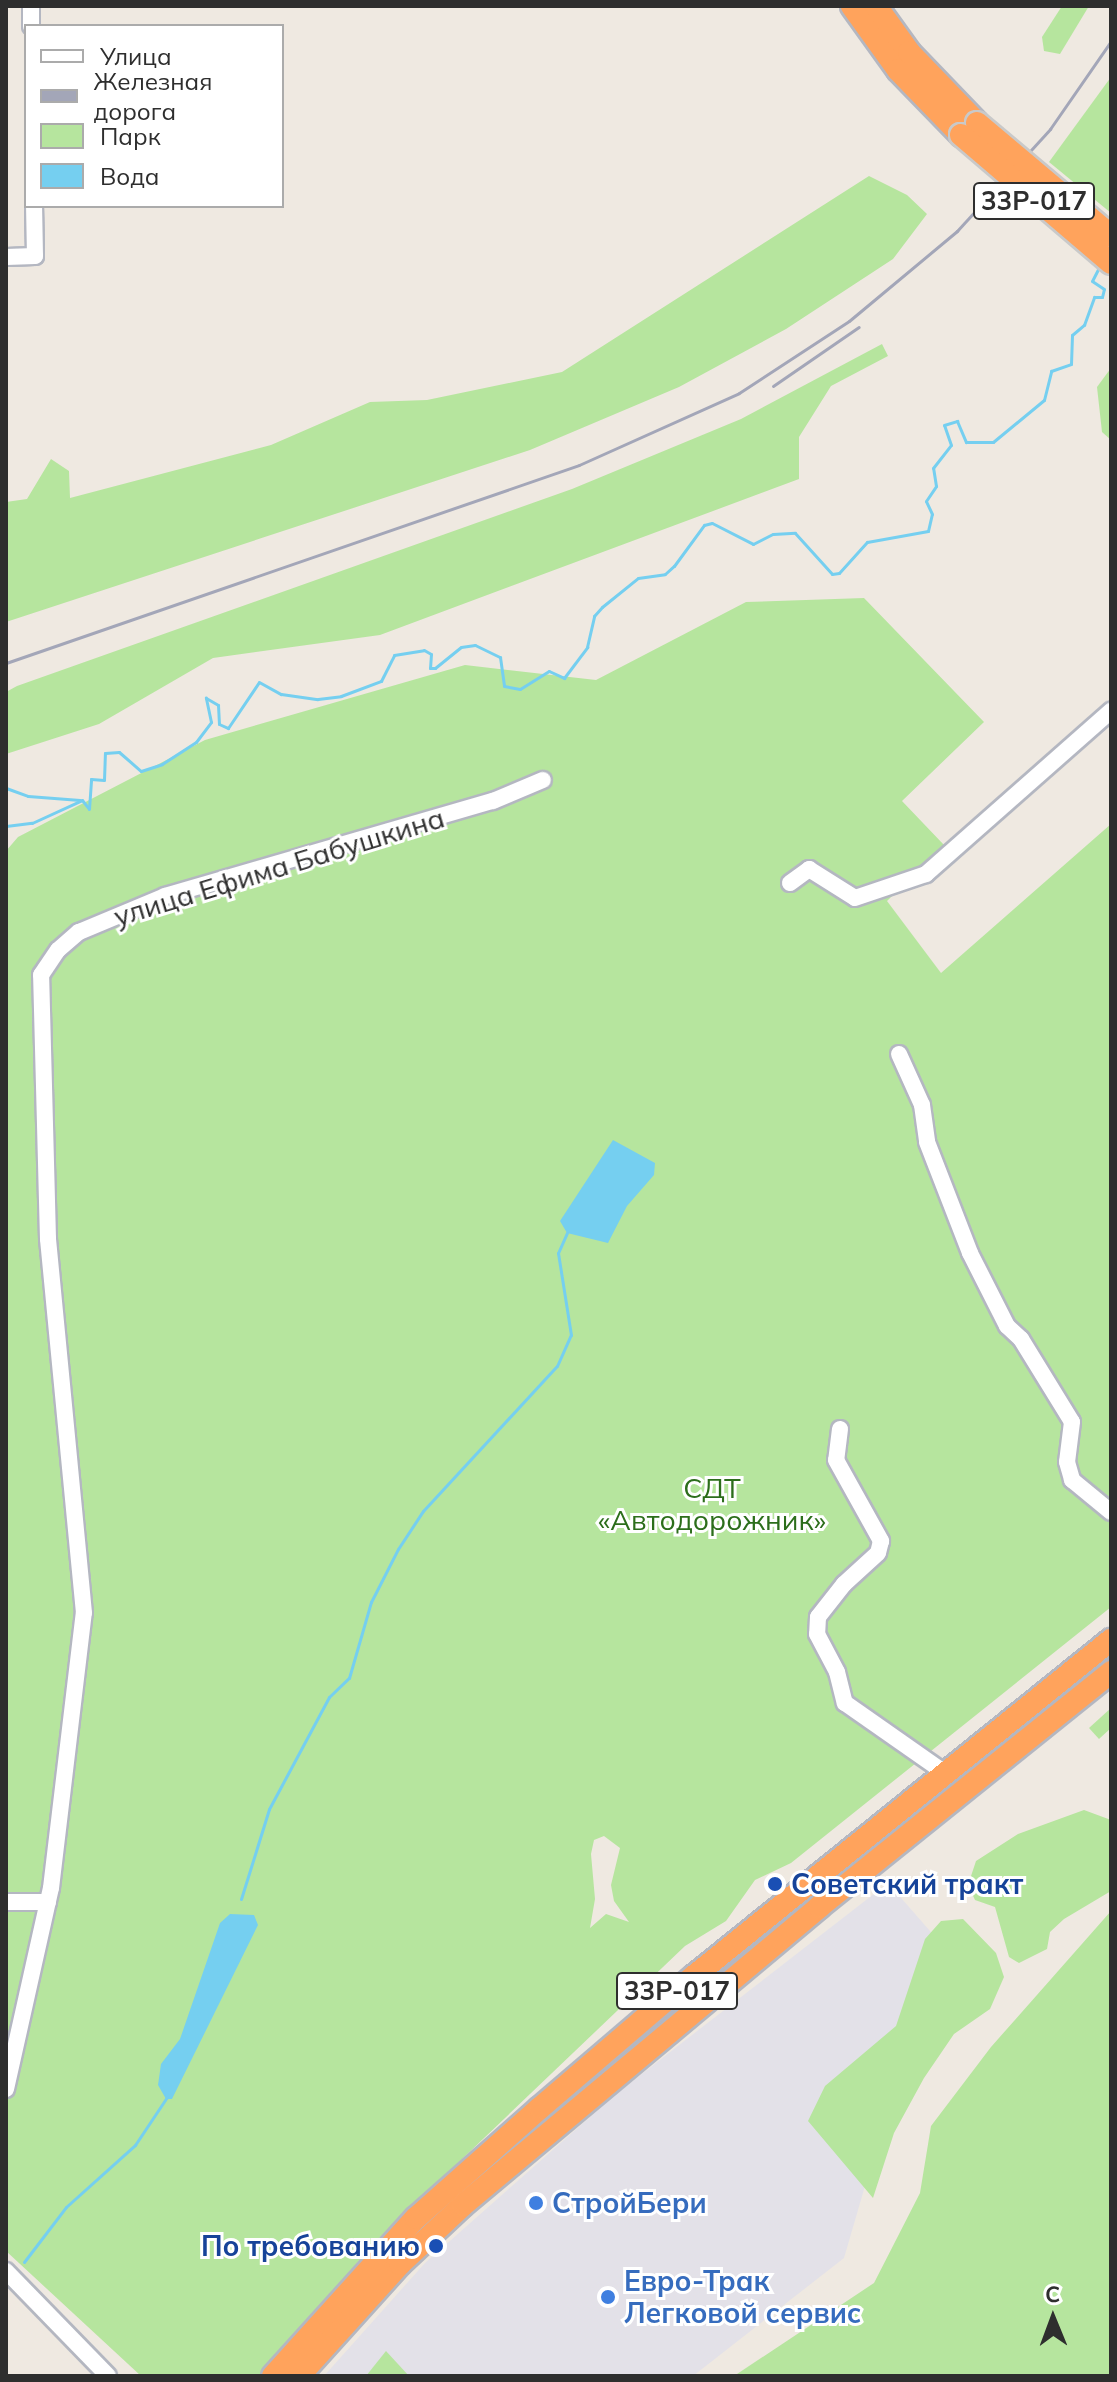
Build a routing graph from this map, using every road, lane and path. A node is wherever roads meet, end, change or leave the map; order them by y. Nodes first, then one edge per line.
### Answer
1 (852, 6) edge
2 (876, 6) edge
3 (969, 129) junction
4 (34, 208) edge
5 (1111, 236) edge
6 (6, 257) edge
7 (1111, 263) edge
8 (1111, 711) edge
9 (543, 780) dead end
10 (790, 883) dead end
11 (899, 1054) dead end
12 (840, 1429) dead end
13 (1111, 1512) edge
14 (1111, 1640) edge
15 (1111, 1672) edge
16 (945, 1773) junction
17 (6, 1902) edge
18 (48, 1902) junction
19 (6, 2089) edge
20 (6, 2271) edge
21 (108, 2376) edge
22 (273, 2376) edge
23 (299, 2376) edge

1 - 3 highway, 33Р-017
2 - 3 highway, 33Р-017
3 - 5 highway, 33Р-017, bridge
3 - 7 highway, 33Р-017, bridge
4 - 6 street
8 - 10 street
9 - 18 street, улица Ефима Бабушкина
11 - 13 street
12 - 16 street
14 - 16 highway, 33Р-017
15 - 23 highway, 33Р-017
16 - 22 highway, 33Р-017
17 - 18 street
18 - 19 street
20 - 21 street

